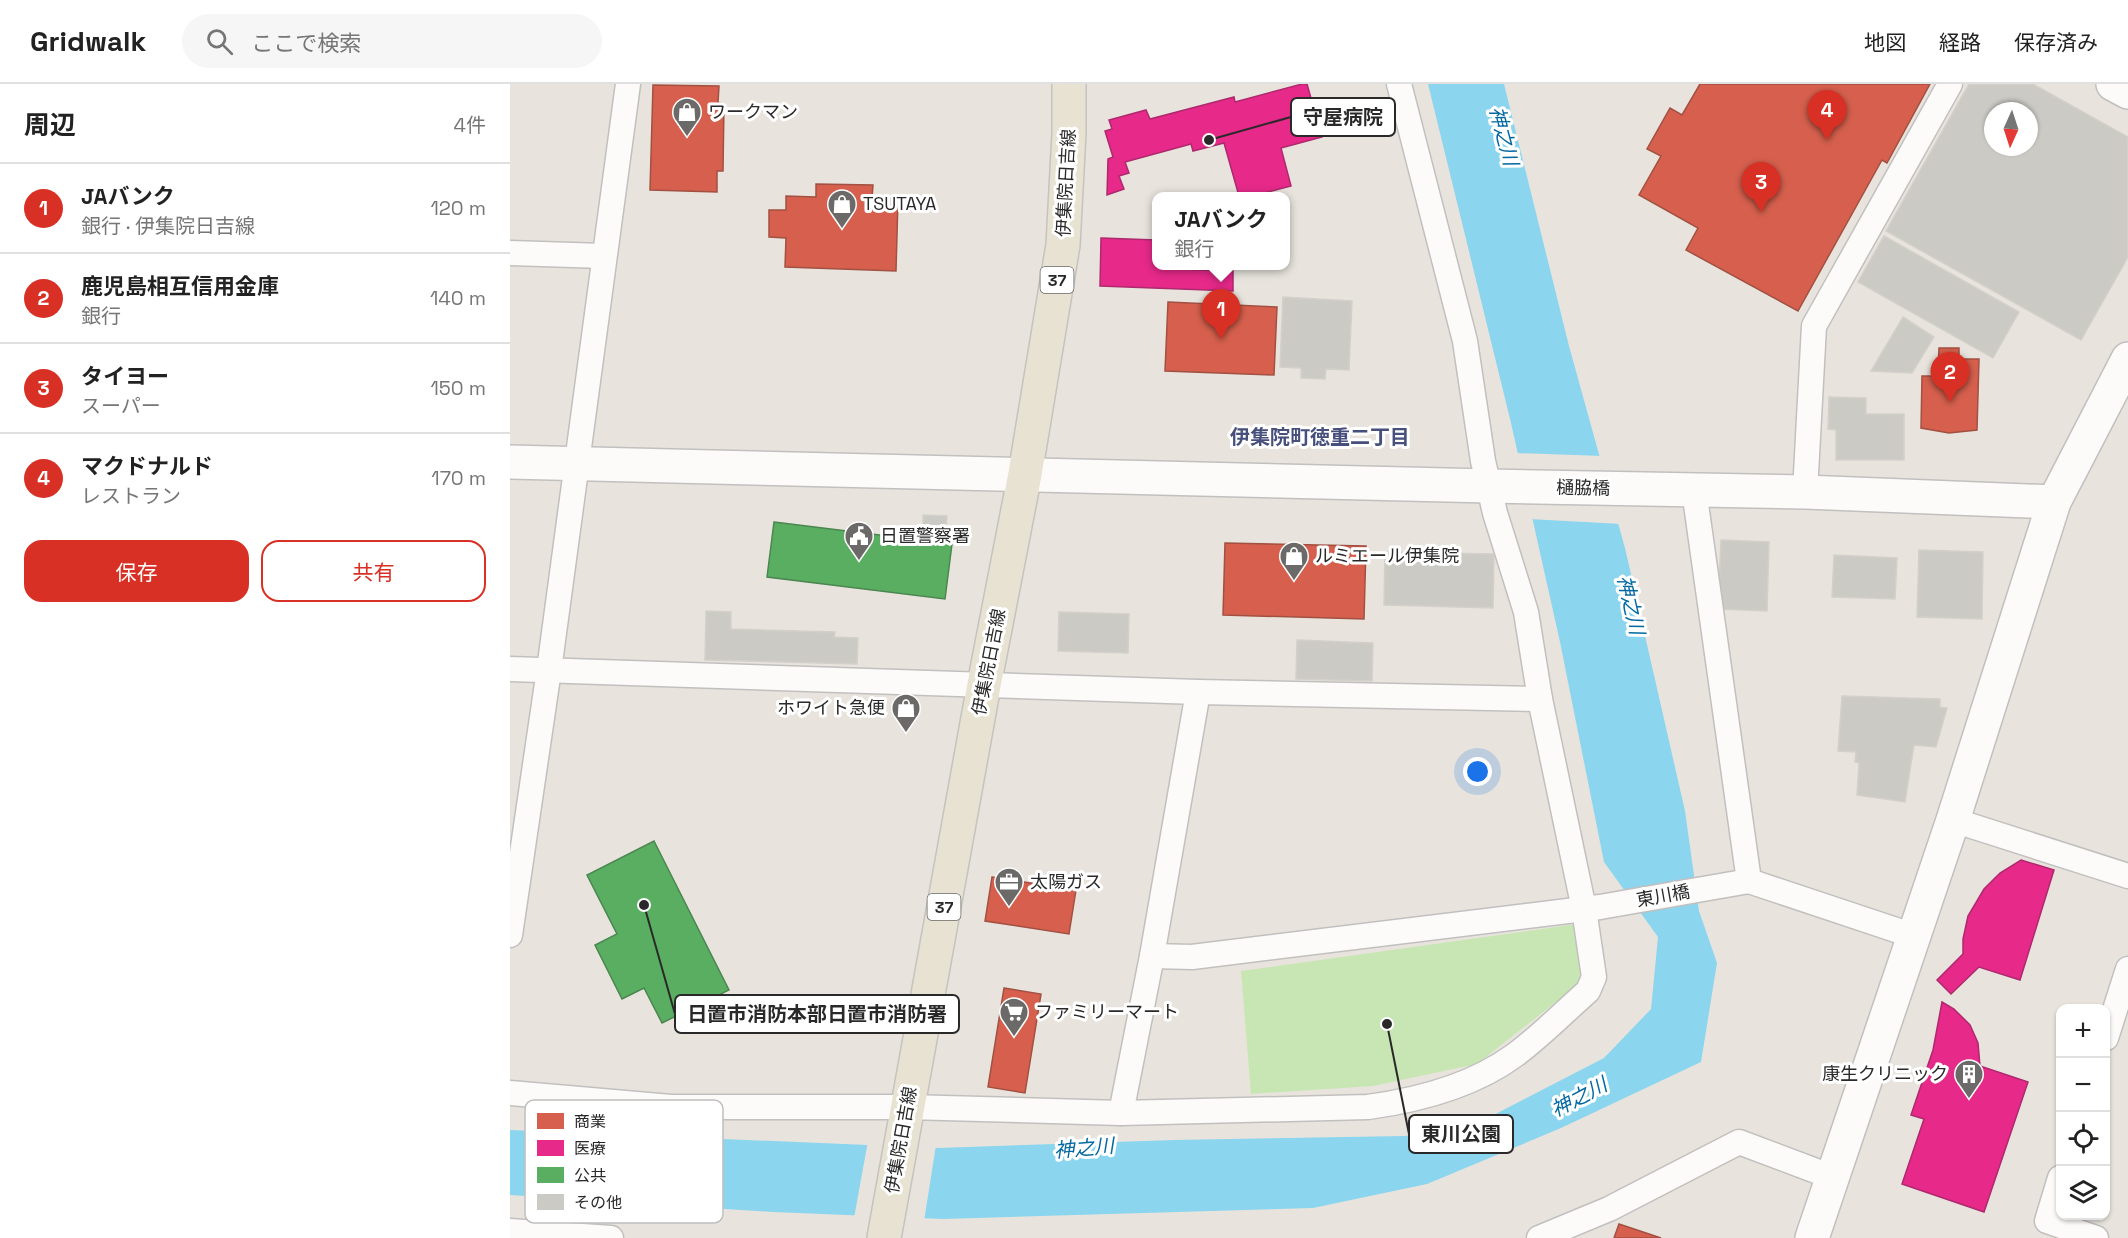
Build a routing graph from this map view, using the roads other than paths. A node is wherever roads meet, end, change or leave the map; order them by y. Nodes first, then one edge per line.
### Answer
1 (628, 84) edge
2 (1069, 84) edge
3 (1399, 84) edge
4 (1950, 84) edge
5 (2113, 84) edge
6 (2128, 92) edge
7 (510, 253) edge
8 (604, 256) junction
9 (2128, 359) edge
10 (510, 462) edge
11 (576, 464) junction
12 (1025, 474) junction
13 (1499, 486) junction
14 (1694, 490) junction
15 (1805, 492) junction
16 (2054, 502) junction
17 (510, 669) edge
18 (549, 670) junction
19 (984, 685) junction
20 (1198, 692) junction
21 (1540, 699) junction
22 (1953, 820) junction
23 (515, 869) edge
24 (2128, 876) edge
25 (1749, 881) junction
26 (1592, 908) junction
27 (510, 935) edge
28 (1914, 936) junction
29 (1152, 956) junction
30 (2128, 969) edge
31 (2110, 1025) edge
32 (510, 1093) edge
33 (590, 1100) edge
34 (723, 1109) edge
35 (1121, 1113) junction
36 (905, 1118) junction
37 (1832, 1177) junction
38 (2056, 1193) edge
39 (510, 1231) edge
40 (611, 1238) edge
41 (884, 1238) edge
42 (1539, 1238) edge
43 (1812, 1238) edge
44 (2096, 1238) edge

1 - 8 street
2 - 12 main road, 伊集院日吉線 / 37
3 - 13 street
4 - 15 street
5 - 6 street
7 - 8 street
8 - 11 street
9 - 16 street
10 - 11 street, 樋脇橋
11 - 12 street, 樋脇橋
11 - 18 street
12 - 13 street, 樋脇橋
12 - 19 main road, 伊集院日吉線 / 37
13 - 14 street, 樋脇橋
13 - 21 street
14 - 15 street, 樋脇橋
14 - 25 street
15 - 16 street, 樋脇橋
16 - 22 street
17 - 18 street
18 - 19 street
18 - 23 street
19 - 20 street
19 - 36 main road, 伊集院日吉線 / 37
20 - 21 street
20 - 29 street
21 - 26 street
22 - 24 street
22 - 28 street
23 - 27 street
25 - 26 street, 東川橋
25 - 28 street
26 - 29 street, 東川橋
26 - 35 street
28 - 37 street
29 - 35 street
30 - 31 street
32 - 33 street
34 - 36 street
35 - 36 street
36 - 41 main road, 伊集院日吉線 / 37
37 - 42 street
37 - 43 street
38 - 44 street
39 - 40 street

